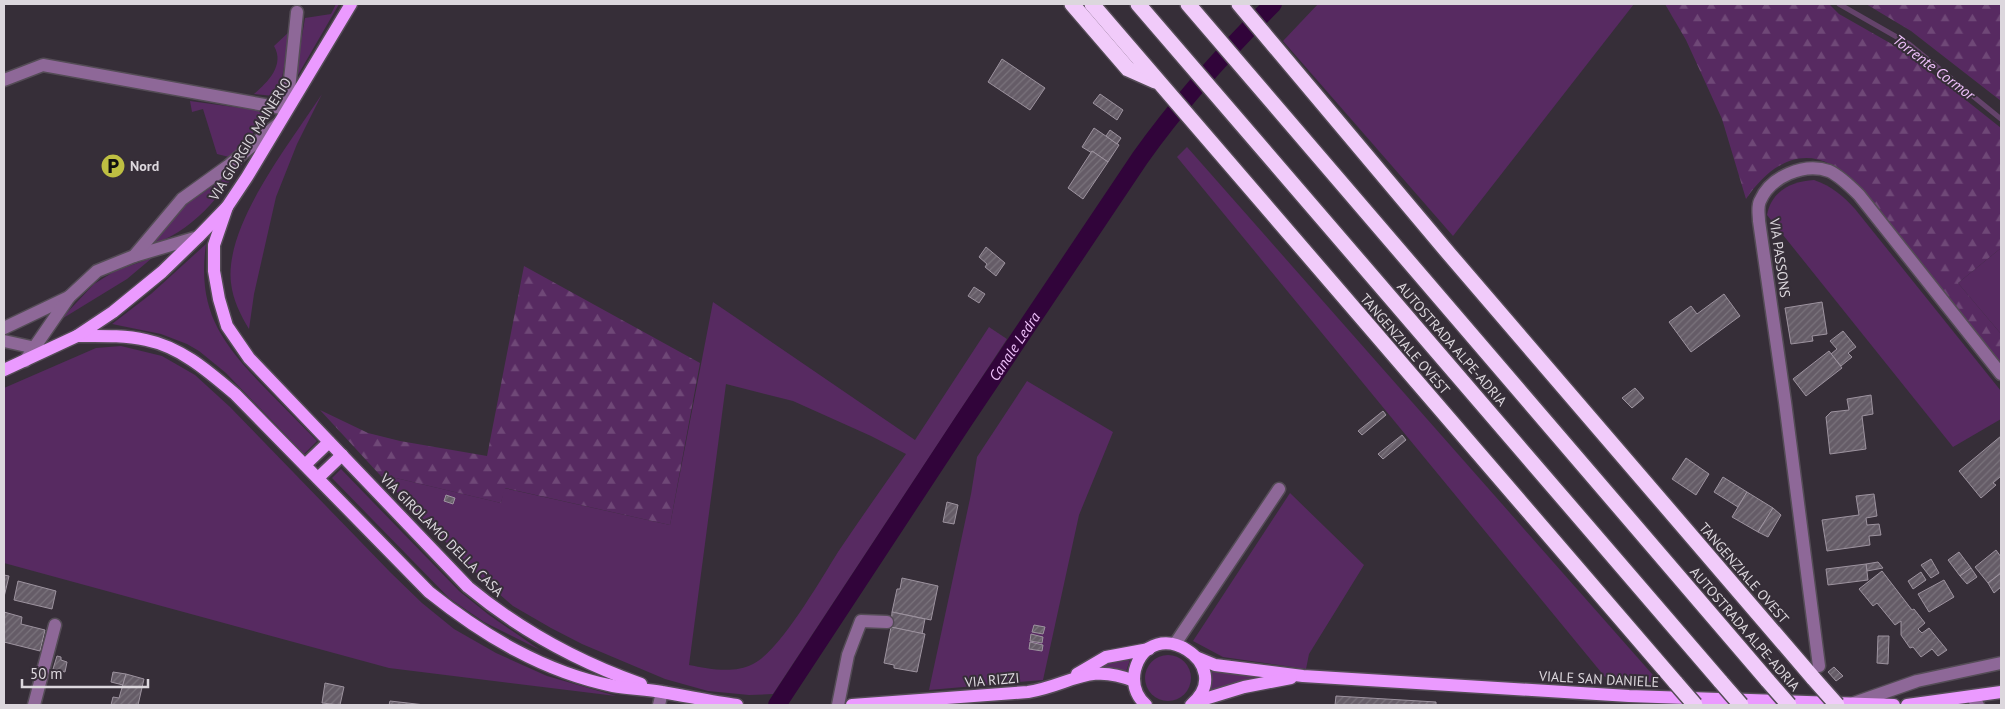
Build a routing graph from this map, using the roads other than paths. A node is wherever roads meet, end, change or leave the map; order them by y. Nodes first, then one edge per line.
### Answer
1 (351, 4) edge
2 (1072, 4) edge
3 (1092, 4) edge
4 (1138, 4) edge
5 (1188, 4) edge
6 (1243, 8) edge
7 (297, 12) dead end
8 (4, 80) edge
9 (1160, 84) junction
10 (288, 109) junction
11 (279, 123) junction
12 (226, 206) junction
13 (198, 237) junction
14 (134, 256) junction
15 (69, 297) junction
16 (4, 328) edge
17 (76, 336) junction
18 (4, 341) edge
19 (34, 348) junction
20 (49, 350) junction
21 (25, 361) junction
22 (4, 370) edge
23 (2001, 374) edge
24 (329, 442) junction
25 (342, 455) junction
26 (305, 465) junction
27 (318, 478) junction
28 (1279, 489) dead end
29 (888, 622) dead end
30 (55, 624) dead end
31 (1175, 644) junction
32 (1149, 650) junction
33 (1198, 658) junction
34 (2001, 663) edge
35 (1817, 672) junction
36 (1303, 676) junction
37 (1134, 681) junction
38 (1063, 683) junction
39 (662, 692) junction
40 (2001, 692) edge
41 (1137, 700) edge
42 (1974, 702) edge
43 (1193, 704) edge
44 (34, 705) edge
45 (659, 705) edge
46 (737, 705) edge
47 (838, 705) edge
48 (852, 705) edge
49 (1146, 705) edge
50 (1696, 705) edge
51 (1741, 705) edge
52 (1789, 705) edge
53 (1844, 705) edge
54 (1894, 705) edge
55 (1907, 705) edge

1 - 10 main road, VIA GIORGIO MAINERIO
2 - 9 highway
3 - 9 highway, TANGENZIALE OVEST
4 - 51 highway, AUTOSTRADA ALPE-ADRIA, bridge
5 - 52 highway, AUTOSTRADA ALPE-ADRIA, bridge
6 - 35 highway, TANGENZIALE OVEST
7 - 10 street
8 - 10 street
9 - 50 highway, TANGENZIALE OVEST, bridge
10 - 11 main road, VIA GIORGIO MAINERIO
11 - 12 main road, VIA GIORGIO MAINERIO
11 - 14 street
12 - 13 main road, VIA GIORGIO MAINERIO
12 - 24 main road, VIA GIROLAMO DELLA CASA
13 - 14 street
13 - 17 main road, VIA GIORGIO MAINERIO
14 - 15 street
15 - 16 street
15 - 19 street
17 - 20 main road, VIA GIORGIO MAINERIO
17 - 26 main road, VIA GIROLAMO DELLA CASA
18 - 19 street
19 - 20 street
19 - 21 street
20 - 21 main road, VIA GIORGIO MAINERIO
21 - 22 main road, VIA GIORGIO MAINERIO
23 - 35 street, VIA PASSONS
24 - 25 main road, VIA GIROLAMO DELLA CASA
24 - 26 main road
25 - 27 main road
25 - 39 main road, VIA GIROLAMO DELLA CASA
26 - 27 main road, VIA GIROLAMO DELLA CASA
27 - 39 main road, VIA GIROLAMO DELLA CASA
28 - 31 street
29 - 47 street
30 - 44 street
31 - 32 main road
31 - 33 main road, VIALE SAN DANIELE
32 - 37 main road
32 - 38 main road, VIA RIZZI
33 - 36 main road, VIALE SAN DANIELE
33 - 43 main road, VIALE SAN DANIELE
34 - 53 street
35 - 53 highway, TANGENZIALE OVEST, bridge
36 - 43 main road, VIALE SAN DANIELE
36 - 53 main road, VIALE SAN DANIELE
37 - 38 main road, VIA RIZZI
37 - 41 main road
38 - 48 main road, VIA RIZZI
39 - 45 street
39 - 46 main road, VIA GIROLAMO DELLA CASA
40 - 42 main road
41 - 49 main road
42 - 55 main road
53 - 54 main road, VIALE SAN DANIELE

